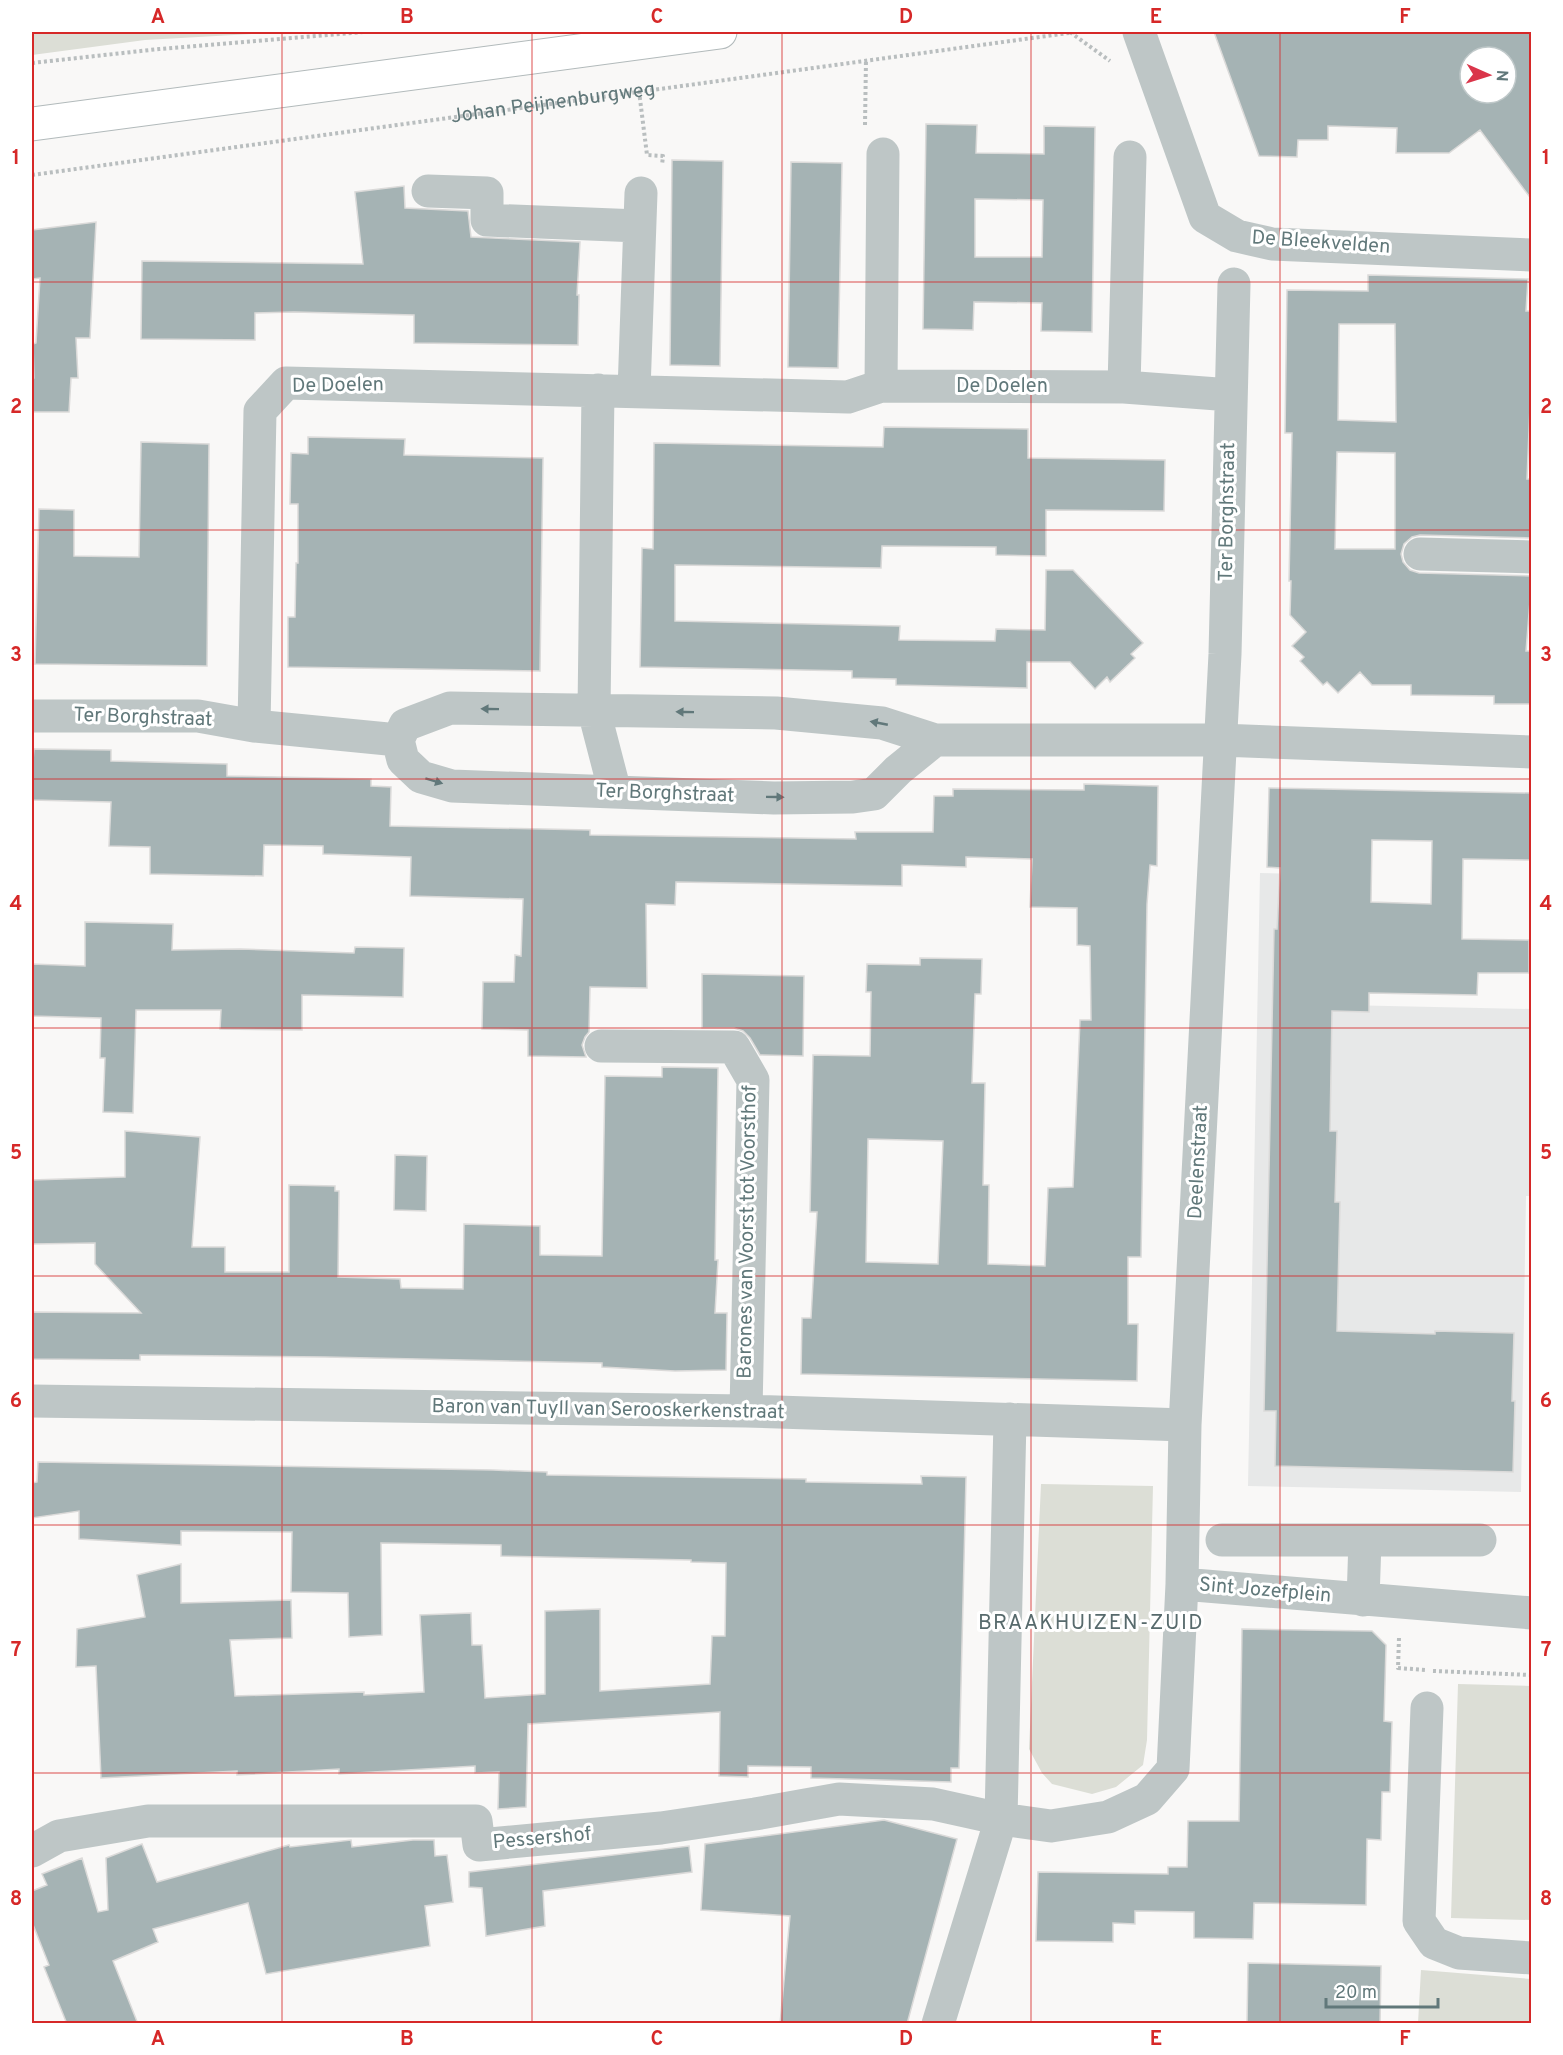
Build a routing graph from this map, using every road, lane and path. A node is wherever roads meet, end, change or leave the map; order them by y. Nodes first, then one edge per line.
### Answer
1 (363, 32) edge
2 (720, 32) edge
3 (1076, 32) edge
4 (1139, 32) edge
5 (866, 59) junction
6 (32, 63) edge
7 (639, 91) junction
8 (32, 124) edge
9 (884, 154) joint
10 (1130, 157) dead end
11 (32, 175) edge
12 (428, 191) dead end
13 (640, 193) joint
14 (639, 226) junction
15 (1532, 255) edge
16 (1234, 284) dead end
17 (881, 386) junction
18 (1124, 387) junction
19 (598, 390) junction
20 (634, 392) junction
21 (1231, 394) junction
22 (1420, 554) dead end
23 (1532, 557) edge
24 (594, 711) junction
25 (32, 716) edge
26 (254, 726) junction
27 (398, 740) junction
28 (935, 740) junction
29 (1220, 740) junction
30 (1532, 752) edge
31 (615, 792) junction
32 (601, 1046) dead end
33 (32, 1401) edge
34 (746, 1411) junction
35 (1010, 1419) junction
36 (1185, 1425) junction
37 (1222, 1540) dead end
38 (1365, 1540) junction
39 (1479, 1540) dead end
40 (1182, 1584) junction
41 (1364, 1600) junction
42 (1400, 1602) junction
43 (1532, 1613) edge
44 (1532, 1675) edge
45 (1427, 1708) dead end
46 (1001, 1819) junction
47 (32, 1851) edge
48 (1532, 1958) edge
49 (938, 2024) edge

1 - 6 path
2 - 8 main road
3 - 5 path, Johan Peijnenburgweg
4 - 15 street, De Bleekvelden
5 - 7 path, Johan Peijnenburgweg
5 - 9 path
7 - 11 path, Johan Peijnenburgweg
7 - 13 path
9 - 17 street
10 - 18 street
12 - 14 street
13 - 14 street
14 - 20 street
16 - 21 street, Ter Borghstraat
17 - 18 street, De Doelen
17 - 20 street, De Doelen
18 - 21 street, De Doelen
19 - 20 street, De Doelen
19 - 24 street
19 - 26 street, De Doelen
21 - 29 street, Ter Borghstraat
22 - 23 street
24 -> 27 street
28 -> 24 street
24 - 31 street
25 - 26 street, Ter Borghstraat
26 - 27 street, Ter Borghstraat
27 -> 31 street, Ter Borghstraat
28 - 29 street
31 -> 28 street, Ter Borghstraat
29 - 30 street
29 - 36 street, Deelenstraat
32 - 34 street, Barones van Voorst tot Voorsthof
33 - 34 street, Baron van Tuyll van Serooskerkenstraat
34 - 35 street, Baron van Tuyll van Serooskerkenstraat
35 - 36 street, Baron van Tuyll van Serooskerkenstraat
35 - 46 street
36 - 40 street, Deelenstraat
37 - 38 street
38 - 39 street
38 - 41 street
40 - 41 street, Sint Jozefplein
40 - 46 street, Sint Jozefplein
41 - 42 street, Sint Jozefplein
42 - 43 street, Sint Jozefplein
42 - 44 path
45 - 48 street
46 - 47 street, Pessershof
46 - 49 street

